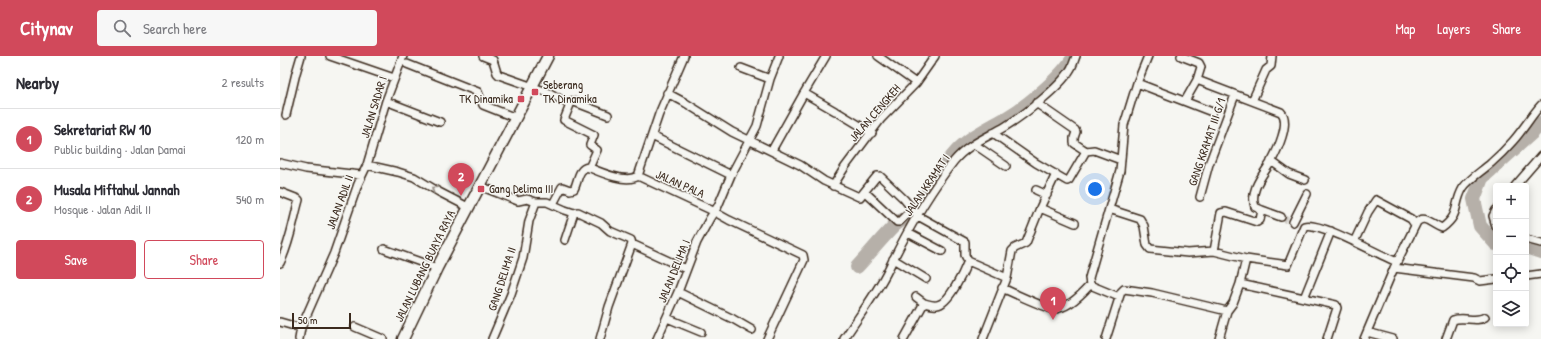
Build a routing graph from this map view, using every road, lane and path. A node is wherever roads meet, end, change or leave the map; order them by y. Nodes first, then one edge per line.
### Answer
1 (301, 56) edge
2 (330, 56) edge
3 (403, 56) edge
4 (483, 56) edge
5 (548, 56) edge
6 (684, 56) edge
7 (779, 56) edge
8 (826, 56) edge
9 (878, 56) edge
10 (935, 56) edge
11 (1076, 56) edge
12 (1148, 56) edge
13 (1181, 56) edge
14 (1272, 56) edge
15 (494, 58) edge
16 (407, 64) dead end
17 (741, 68) dead end
18 (394, 78) junction
19 (770, 79) junction
20 (1197, 80) junction
21 (1137, 83) junction
22 (916, 84) junction
23 (532, 87) junction
24 (667, 93) junction
25 (804, 93) junction
26 (1235, 95) junction
27 (386, 101) junction
28 (1252, 101) junction
29 (1185, 102) junction
30 (1036, 103) junction
31 (570, 105) junction
32 (1541, 105) edge
33 (1212, 112) dead end
34 (286, 115) dead end
35 (608, 115) dead end
36 (516, 118) junction
37 (440, 122) dead end
38 (872, 132) junction
39 (993, 133) junction
40 (652, 136) junction
41 (750, 141) junction
42 (974, 144) junction
43 (772, 150) junction
44 (1086, 151) junction
45 (1541, 156) edge
46 (1122, 160) junction
47 (1271, 161) junction
48 (280, 163) edge
49 (367, 165) junction
50 (1006, 166) dead end
51 (589, 168) junction
52 (1056, 174) junction
53 (731, 175) junction
54 (361, 176) junction
55 (638, 176) junction
56 (1305, 180) dead end
57 (1518, 183) edge
58 (480, 186) junction
59 (833, 186) junction
60 (1036, 190) dead end
61 (280, 192) edge
62 (865, 192) junction
63 (1307, 194) dead end
64 (1047, 195) junction
65 (1200, 197) dead end
66 (536, 202) junction
67 (553, 204) junction
68 (468, 207) junction
69 (1040, 208) junction
70 (1109, 209) junction
71 (1262, 210) junction
72 (714, 212) junction
73 (915, 212) junction
74 (574, 213) junction
75 (1282, 217) tunnel mouth
76 (1075, 223) dead end
77 (1415, 225) junction
78 (1304, 226) junction
79 (1331, 231) junction
80 (908, 233) junction
81 (566, 240) dead end
82 (1529, 240) edge
83 (1354, 242) junction
84 (1541, 243) edge
85 (632, 244) junction
86 (384, 249) dead end
87 (942, 251) dead end
88 (1214, 251) junction
89 (893, 259) junction
90 (1246, 259) junction
91 (968, 261) junction
92 (280, 263) edge
93 (1395, 265) junction
94 (437, 268) junction
95 (686, 269) junction
96 (1541, 274) edge
97 (1529, 276) edge
98 (1007, 278) junction
99 (926, 279) dead end
100 (1493, 279) edge
101 (1240, 284) junction
102 (1090, 285) junction
103 (1002, 288) junction
104 (678, 292) junction
105 (916, 297) dead end
106 (1119, 298) junction
107 (1304, 298) junction
108 (924, 303) junction
109 (1227, 311) junction
110 (1485, 317) dead end
111 (667, 318) junction
112 (280, 322) edge
113 (355, 327) dead end
114 (301, 328) junction
115 (752, 330) dead end
116 (701, 332) dead end
117 (1365, 336) edge
118 (298, 339) edge
119 (383, 339) edge
120 (403, 339) edge
121 (492, 339) edge
122 (600, 339) edge
123 (657, 339) edge
124 (767, 339) edge
125 (844, 339) edge
126 (904, 339) edge
127 (983, 339) edge
128 (1106, 339) edge
129 (1219, 339) edge
130 (1327, 339) edge
131 (1393, 339) edge
132 (1446, 339) edge

1 - 34 street
2 - 18 street
3 - 18 street, JALAN SADAR I
4 - 15 street
5 - 23 main road, JALAN LUBANG BUAYA RAYA
6 - 24 street, JALAN PALA
7 - 19 street, JALAN DELIMA I
8 - 25 street
9 - 22 street
10 - 22 street, JALAN CENGKEH
11 - 30 street, JALAN KRAMAT I
12 - 21 street
13 - 20 street
14 - 28 street
15 - 23 street
16 - 36 street
17 - 19 street
18 - 27 street, JALAN SADAR I
19 - 41 street, JALAN DELIMA I
20 - 26 street
20 - 29 street
21 - 29 street
21 - 46 street
22 - 38 street, JALAN CENGKEH
23 - 31 street
23 - 36 main road, JALAN LUBANG BUAYA RAYA
24 - 40 street, JALAN PALA
24 - 41 street
25 - 38 street
25 - 43 street
26 - 28 street
26 - 65 street, GANG KRAMAT III G/1
27 - 37 street
27 - 49 street, JALAN SADAR I
28 - 47 street
29 - 33 street
30 - 39 street, JALAN KRAMAT I
30 - 44 street
31 - 35 street
31 - 51 street
32 - 77 street
36 - 58 main road, JALAN LUBANG BUAYA RAYA
38 - 59 street, JALAN CENGKEH
39 - 42 street, JALAN KRAMAT I
39 - 52 street
40 - 53 street
40 - 55 street, JALAN PALA
41 - 43 street
41 - 53 street, JALAN DELIMA I
42 - 50 street
42 - 73 street, JALAN KRAMAT I
43 - 59 street
44 - 46 street
44 - 52 street
45 - 57 street
46 - 70 street
47 - 56 street
47 - 71 street
48 - 54 street
49 - 54 street, JALAN ADIL II
68 -> 49 street, JALAN ADIL II
51 - 55 street
51 - 67 street
52 - 64 street
53 - 72 street, JALAN DELIMA I
54 - 114 street, JALAN ADIL II
55 - 72 street, JALAN PALA
58 - 66 street
58 - 68 main road, JALAN LUBANG BUAYA RAYA
59 - 62 street
60 - 64 street
61 - 92 street
62 - 73 street
62 - 73 street
63 - 78 street
64 - 69 street
66 - 67 street
66 - 121 street, GANG DELIMA II
67 - 74 street
68 - 94 main road, JALAN LUBANG BUAYA RAYA
69 - 76 street
69 - 98 street
70 - 88 street
70 - 102 street
71 - 75 street
71 - 88 street
72 - 95 street, JALAN DELIMA I
72 - 124 street, JALAN PALA
73 - 80 street, JALAN KRAMAT I
73 - 91 street
74 - 81 street
74 - 85 street
77 - 83 street
77 - 93 street
78 - 79 street
78 - 90 street
79 - 83 street
79 - 107 street
80 - 87 street
80 - 89 street, JALAN KRAMAT I
82 - 84 street
83 - 93 street
85 - 95 street
85 - 122 street
86 - 94 street
88 - 90 street
89 - 99 street
89 - 125 street, JALAN KRAMAT I
90 - 101 street
91 - 98 street
91 - 108 street
93 - 100 street
93 - 117 street
94 - 120 main road, JALAN LUBANG BUAYA RAYA
95 - 104 street, JALAN DELIMA I
96 - 97 street
98 - 103 street
101 - 107 street
101 - 109 street
102 - 103 street
102 - 106 street
103 - 127 street
104 - 111 street, JALAN DELIMA I
104 - 115 street
105 - 108 street
106 - 109 street
106 - 128 street
107 - 130 street
108 - 126 street
109 - 129 street
110 - 132 street
111 - 116 street
111 - 123 street, JALAN DELIMA I
112 - 114 street
113 - 119 street
114 - 118 street, JALAN ADIL II
117 - 131 street

